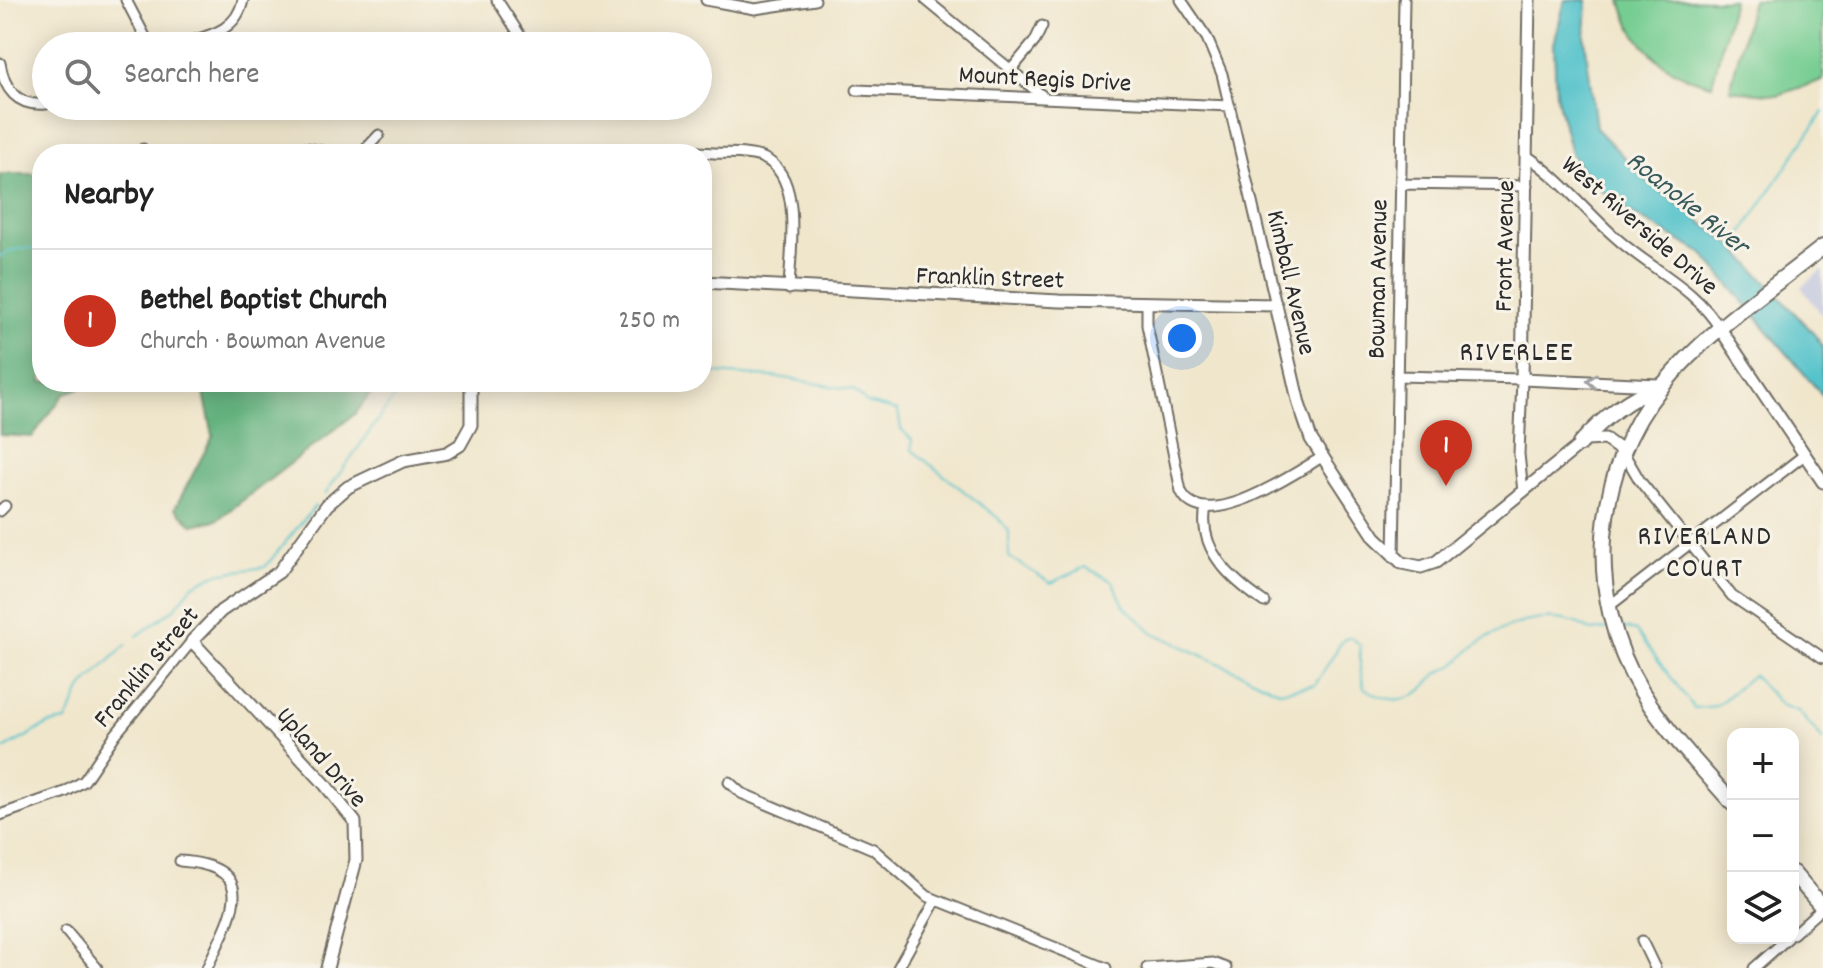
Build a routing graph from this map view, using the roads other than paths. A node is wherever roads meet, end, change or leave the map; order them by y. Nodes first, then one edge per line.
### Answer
1 (126, 0) edge
2 (243, 0) edge
3 (497, 0) edge
4 (706, 0) edge
5 (815, 0) edge
6 (926, 0) edge
7 (1181, 0) edge
8 (1404, 0) edge
9 (1529, 0) edge
10 (1042, 26) dead end
11 (143, 32) edge
12 (216, 32) edge
13 (518, 32) edge
14 (0, 63) edge
15 (1011, 70) junction
16 (857, 90) dead end
17 (1045, 98) junction
18 (32, 104) edge
19 (1230, 106) junction
20 (379, 135) dead end
21 (370, 144) edge
22 (712, 153) edge
23 (1527, 156) junction
24 (1400, 184) junction
25 (1527, 186) junction
26 (1823, 247) edge
27 (712, 283) edge
28 (789, 289) junction
29 (1147, 304) junction
30 (1276, 305) junction
31 (1721, 330) junction
32 (1397, 376) junction
33 (1522, 379) junction
34 (1663, 385) junction
35 (471, 392) edge
36 (1580, 444) junction
37 (1623, 452) junction
38 (1803, 456) junction
39 (1322, 457) junction
40 (1823, 482) edge
41 (1523, 492) junction
42 (1206, 507) junction
43 (1690, 545) junction
44 (1394, 558) junction
45 (1264, 602) dead end
46 (1611, 621) junction
47 (192, 641) junction
48 (1823, 658) edge
49 (729, 782) dead end
50 (1730, 800) edge
51 (0, 815) edge
52 (180, 861) dead end
53 (1799, 880) edge
54 (936, 900) junction
55 (1823, 907) edge
56 (1799, 929) edge
57 (66, 931) dead end
58 (1642, 941) dead end
59 (1781, 944) edge
60 (97, 968) edge
61 (207, 968) edge
62 (327, 968) edge
63 (898, 968) edge
64 (1106, 968) edge
65 (1147, 968) edge
66 (1226, 968) edge
67 (1655, 968) edge
68 (1754, 968) edge

1 - 11 street
2 - 12 street
3 - 13 street
4 - 5 street
6 - 15 street
7 - 19 street, Kimball Avenue
8 - 24 street, Bowman Avenue
9 - 23 street, Front Avenue
10 - 15 street
14 - 18 street
15 - 17 street
16 - 17 street, Mount Regis Drive
17 - 19 street, Mount Regis Drive
19 - 30 street, Kimball Avenue
20 - 21 street
22 - 28 street
23 - 25 street, Front Avenue
23 - 31 street, West Riverside Drive
24 - 25 street
24 - 32 street, Bowman Avenue
25 - 33 street, Front Avenue
26 - 31 main road
27 - 28 street, Franklin Street
28 - 29 street, Franklin Street
29 - 30 street, Franklin Street
29 - 42 street
30 - 39 street, Kimball Avenue
31 - 34 main road
31 - 38 street
32 - 33 street
32 - 44 street, Bowman Avenue
34 -> 33 street
33 - 41 street, Front Avenue
34 - 36 main road
34 - 37 main road
35 - 47 street, Franklin Street
36 - 37 street
36 - 41 street
37 - 43 street
37 - 46 main road
38 - 40 street
38 - 43 street
39 - 42 street
39 - 44 street, Kimball Avenue
41 - 44 street
42 - 45 street
43 - 46 street
43 - 48 street
46 - 50 main road
47 - 51 street, Franklin Street
47 - 62 street, Upland Drive
49 - 54 street
52 - 61 street
53 - 55 main road
54 - 63 street
54 - 64 street
55 - 56 street
57 - 60 street
58 - 67 street
59 - 68 street
65 - 66 street

